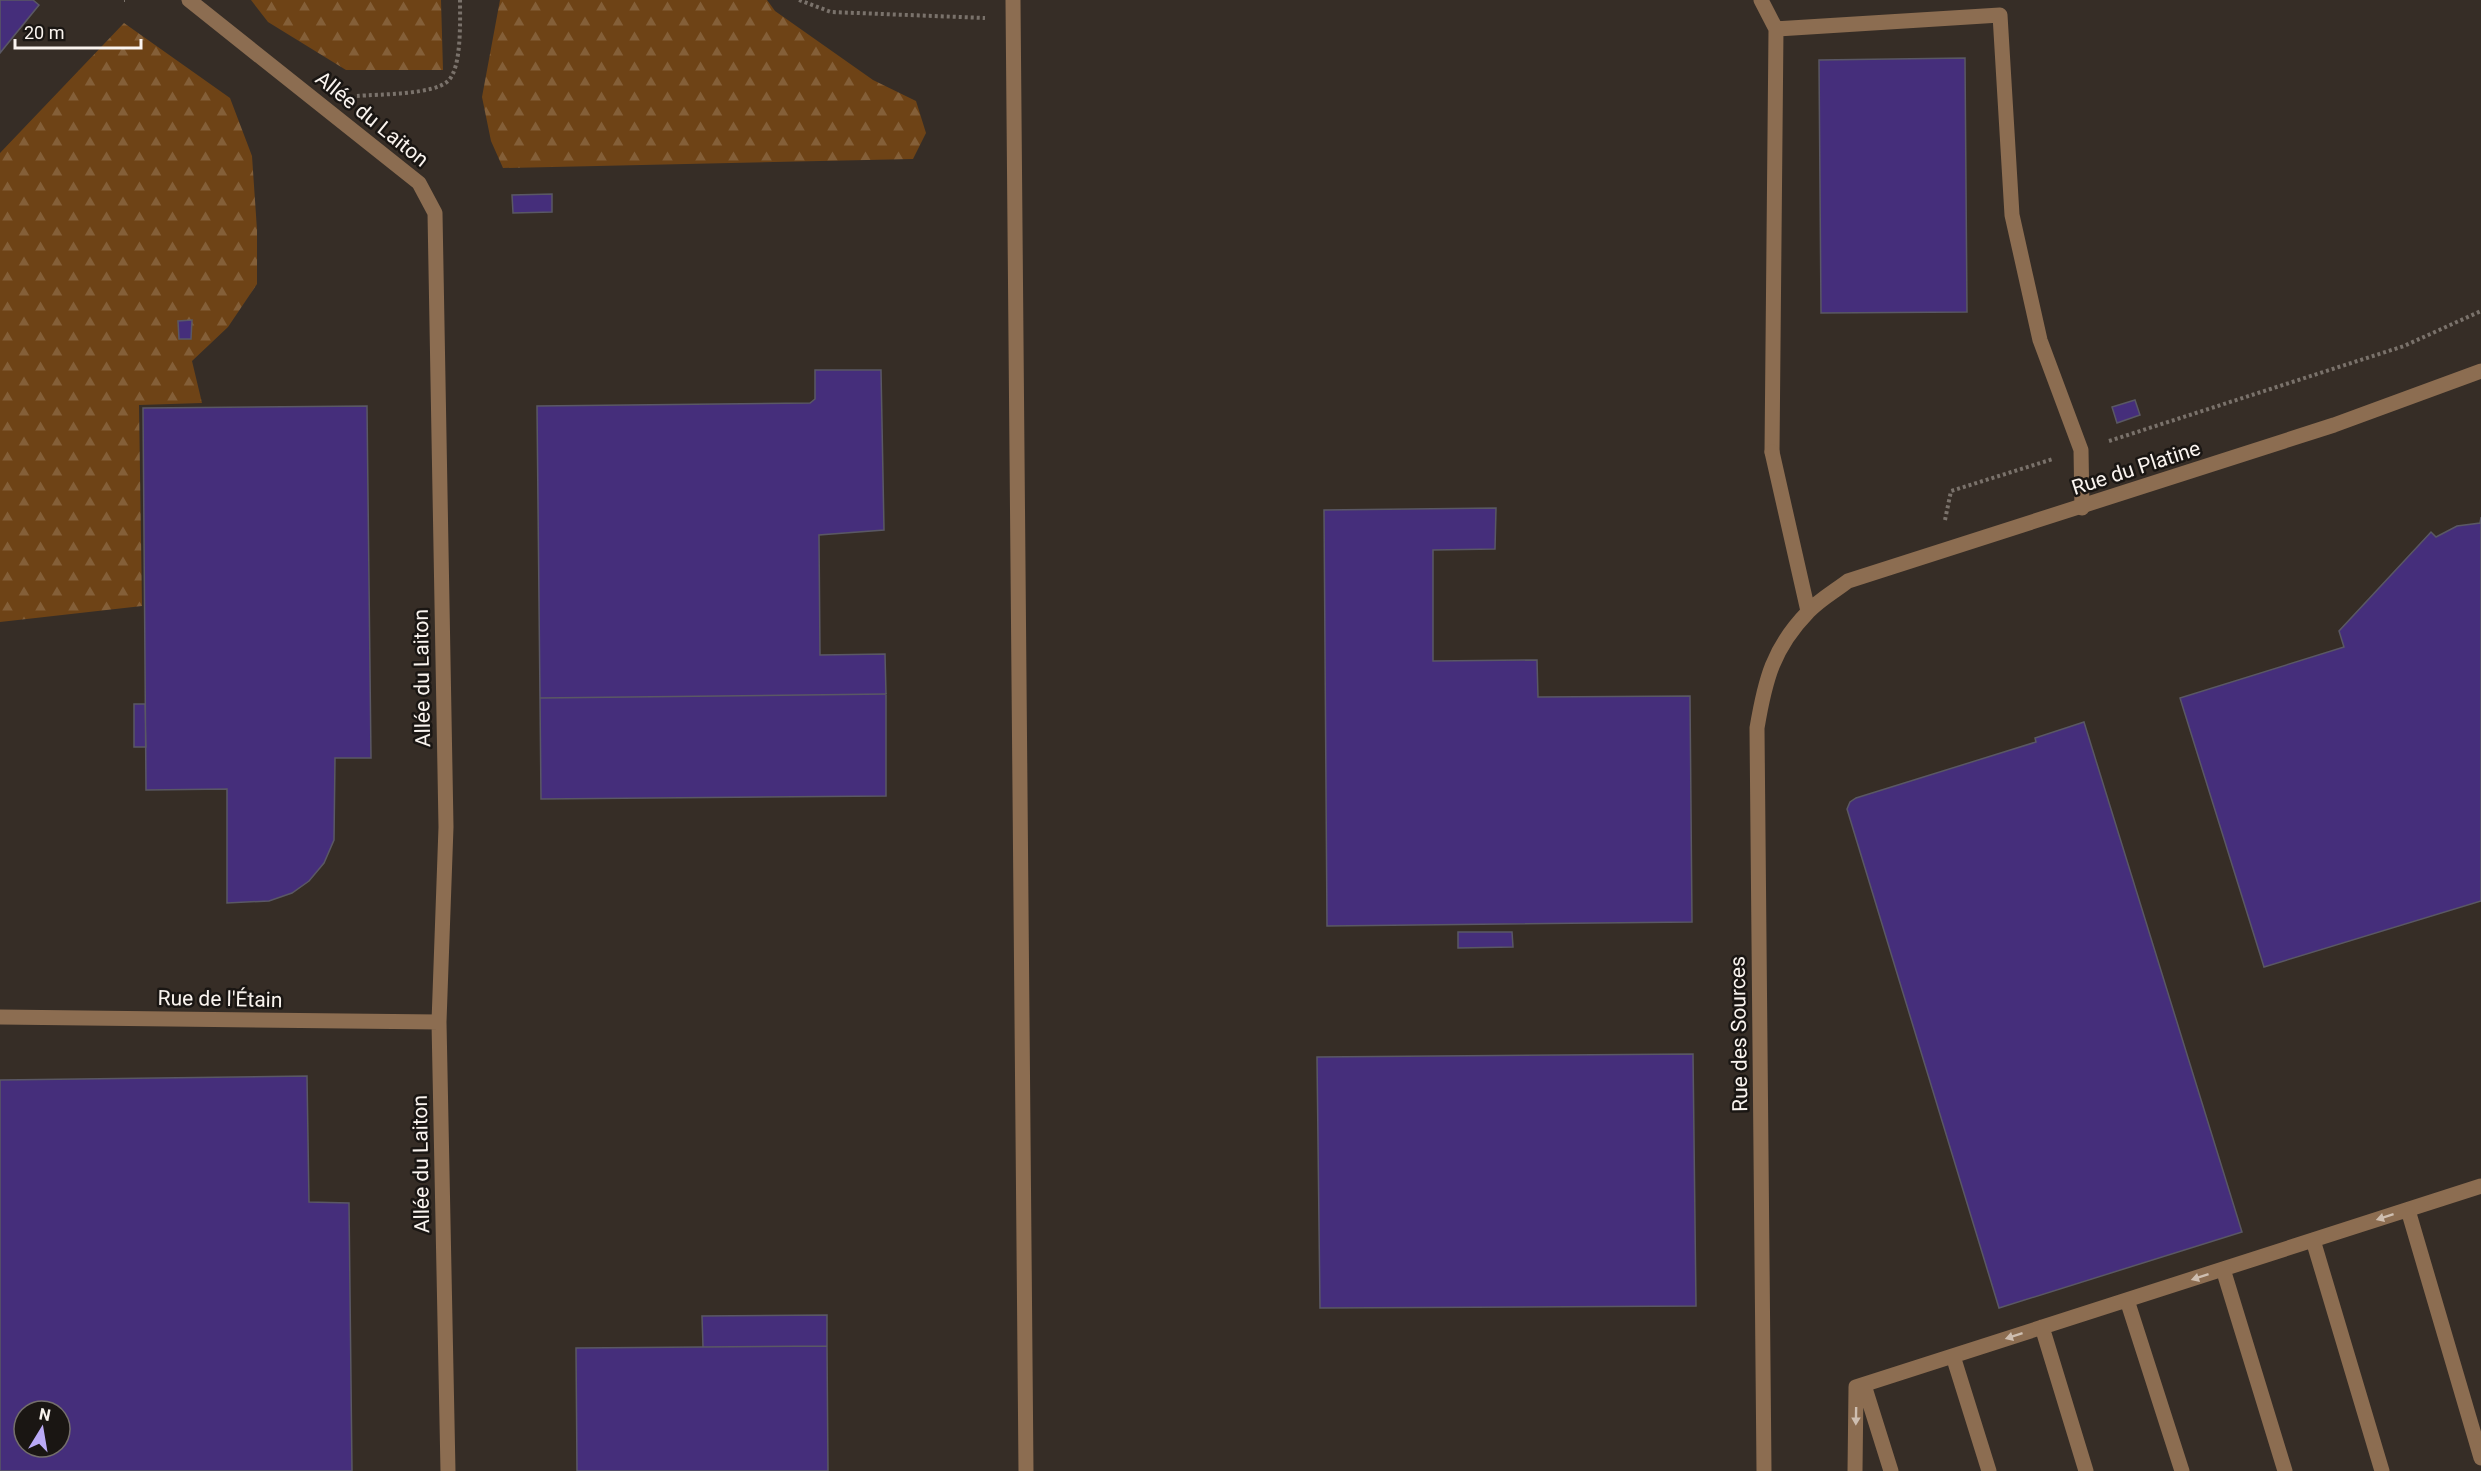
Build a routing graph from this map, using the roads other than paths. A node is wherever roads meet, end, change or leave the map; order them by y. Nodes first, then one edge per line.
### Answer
1 (189, 0) edge
2 (1013, 0) edge
3 (1761, 0) edge
4 (1776, 29) junction
5 (2481, 371) edge
6 (2082, 508) junction
7 (1808, 611) junction
8 (0, 1017) edge
9 (439, 1022) junction
10 (2481, 1186) edge
11 (2408, 1210) junction
12 (2313, 1240) junction
13 (2223, 1269) junction
14 (2127, 1300) junction
15 (2042, 1327) junction
16 (1953, 1356) junction
17 (1864, 1385) junction
18 (2481, 1458) edge
19 (448, 1471) edge
20 (1026, 1471) edge
21 (1764, 1471) edge
22 (1855, 1471) edge
23 (1891, 1471) edge
24 (1989, 1471) edge
25 (2086, 1471) edge
26 (2182, 1471) edge
27 (2285, 1471) edge
28 (2382, 1471) edge

1 - 9 street, Allée du Laiton
2 - 20 street
3 - 4 street
4 - 6 street
4 - 7 street
5 - 6 street, Rue du Platine
6 - 7 street, Rue du Platine
7 - 21 street, Rue des Sources
8 - 9 street, Rue de l'Étain
9 - 19 street, Allée du Laiton
10 - 11 street
11 -> 12 street
11 - 18 street
12 - 13 street
12 - 28 street
13 -> 14 street
13 - 27 street
14 - 15 street
14 - 26 street
15 -> 16 street
15 - 25 street
16 - 17 street
16 - 24 street
17 -> 22 street
17 - 23 street

